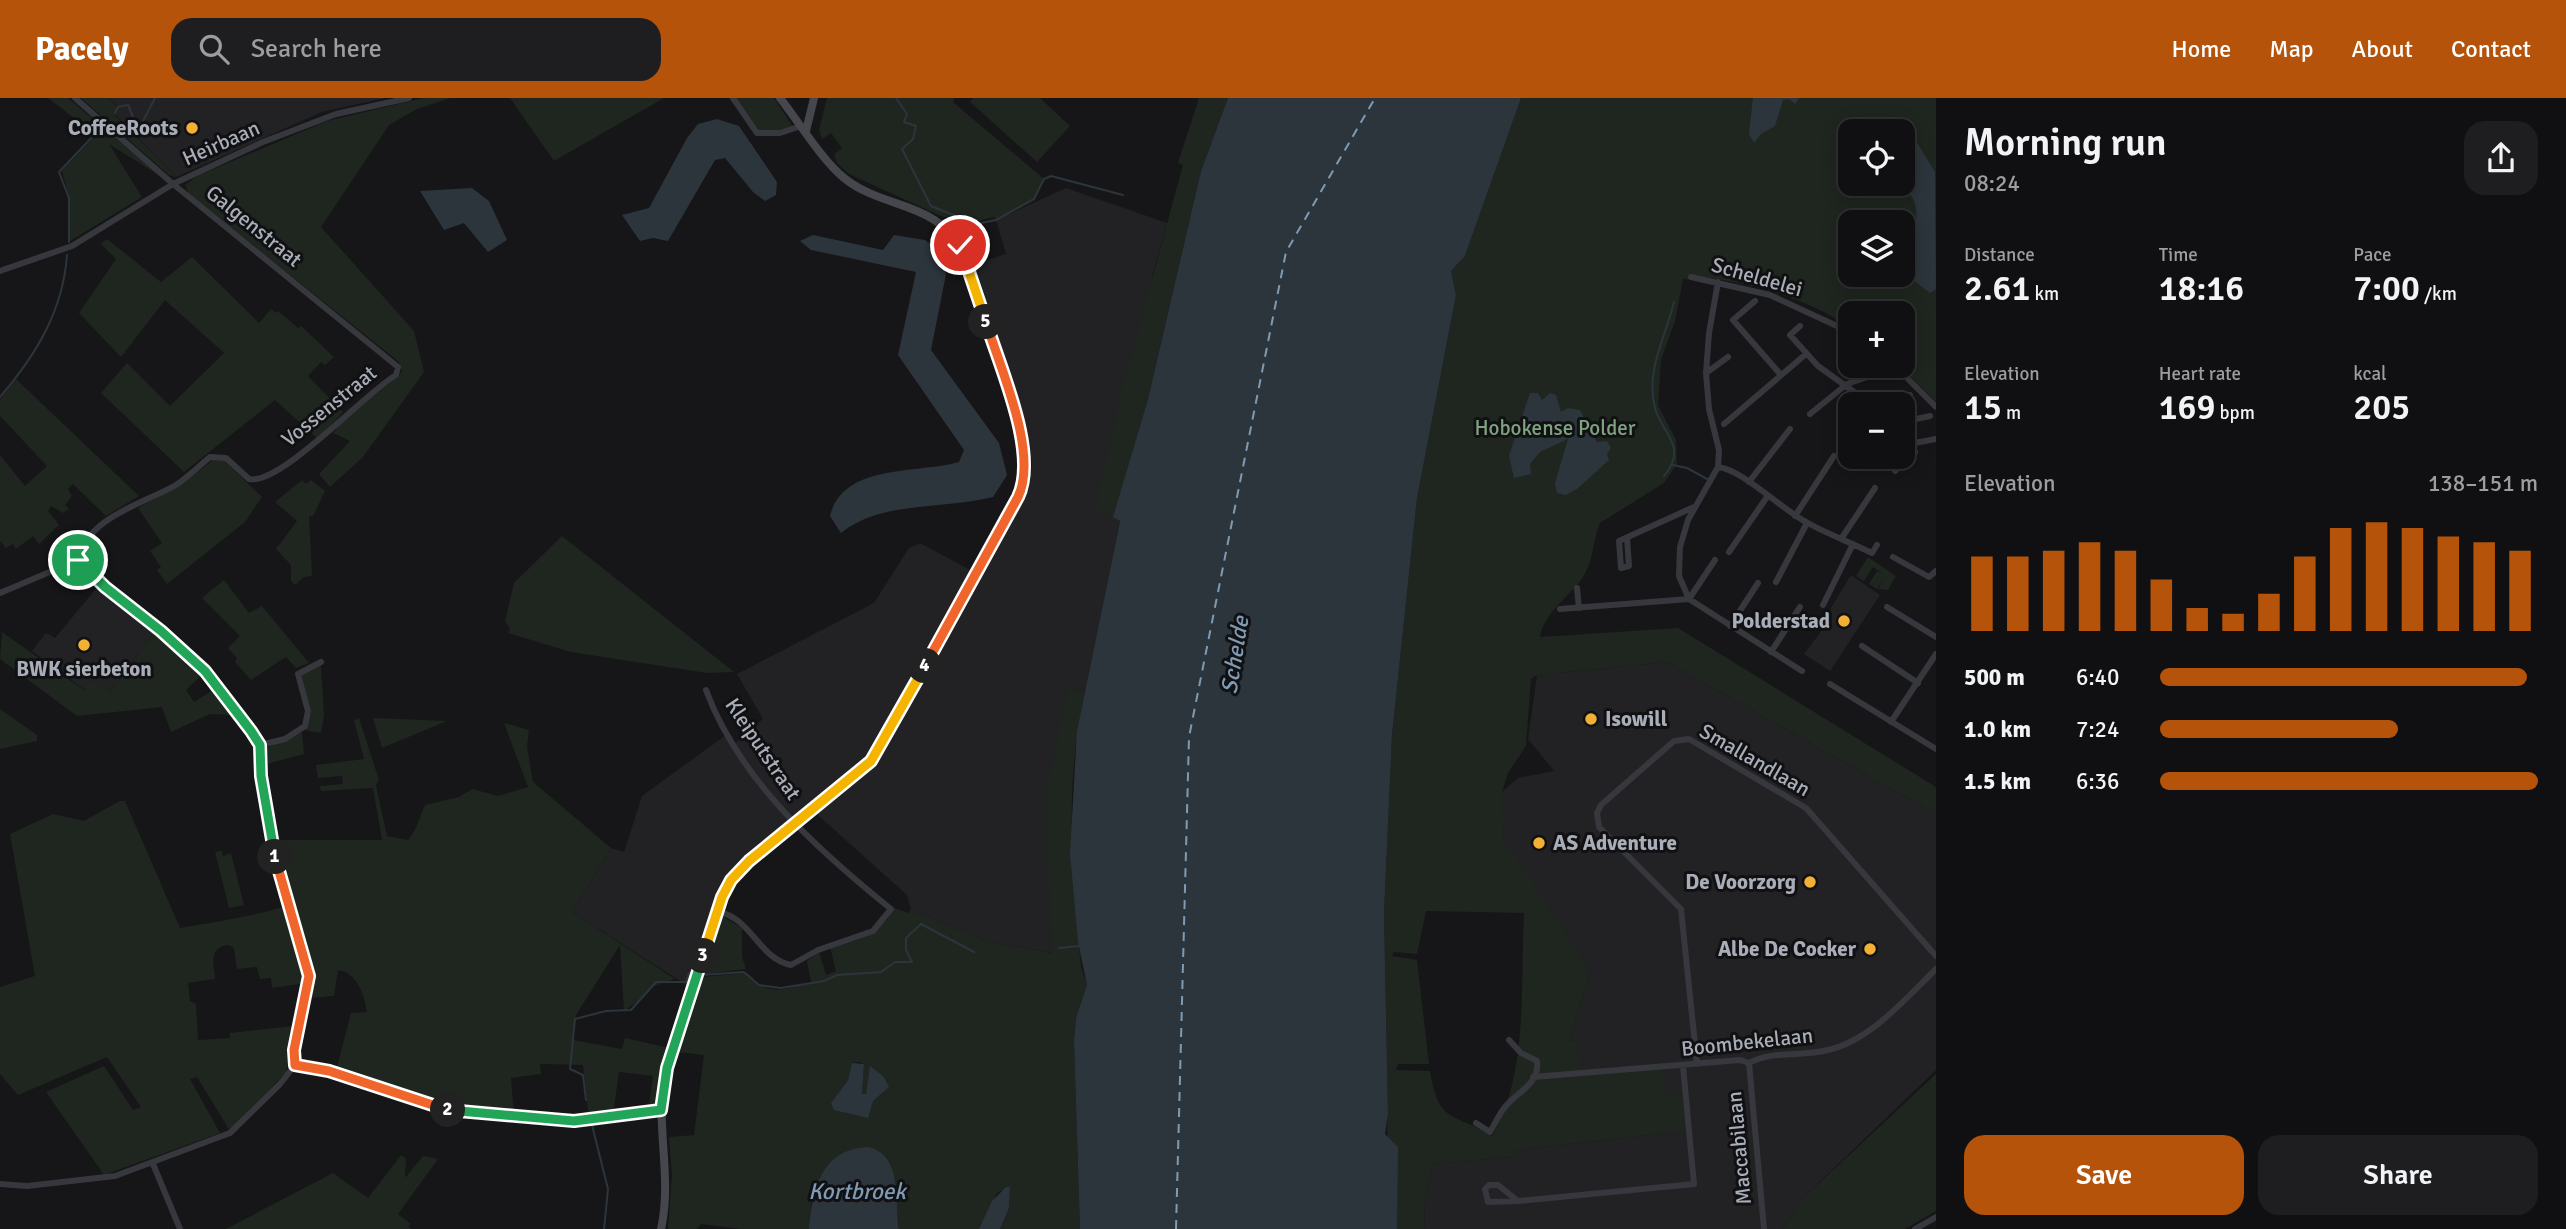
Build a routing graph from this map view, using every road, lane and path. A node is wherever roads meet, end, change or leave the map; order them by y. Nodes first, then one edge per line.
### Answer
1 (75, 98) edge
2 (409, 98) edge
3 (733, 98) edge
4 (780, 98) edge
5 (814, 98) edge
6 (804, 128) junction
7 (173, 184) junction
8 (0, 271) edge
9 (1691, 277) dead end
10 (1718, 282) junction
11 (1755, 301) dead end
12 (1800, 326) dead end
13 (1838, 326) edge
14 (1806, 354) junction
15 (1728, 357) dead end
16 (398, 367) joint
17 (1706, 373) junction
18 (1781, 375) junction
19 (1863, 378) edge
20 (1908, 378) edge
21 (1847, 384) junction
22 (1857, 392) edge
23 (1936, 407) edge
24 (1810, 414) dead end
25 (1930, 416) dead end
26 (1915, 419) edge
27 (1724, 424) dead end
28 (1790, 429) dead end
29 (1936, 439) edge
30 (1915, 443) edge
31 (1834, 456) dead end
32 (1718, 467) junction
33 (1749, 482) junction
34 (1874, 488) dead end
35 (1767, 497) junction
36 (1694, 507) junction
37 (1676, 516) junction
38 (1795, 516) junction
39 (1807, 523) junction
40 (1686, 526) junction
41 (1627, 537) dead end
42 (1842, 539) junction
43 (1853, 544) junction
44 (1877, 545) dead end
45 (1729, 552) dead end
46 (1893, 557) dead end
47 (78, 560) junction
48 (1715, 560) dead end
49 (1936, 571) edge
50 (1776, 582) dead end
51 (1758, 583) dead end
52 (1577, 588) dead end
53 (0, 593) edge
54 (1689, 599) junction
55 (1823, 605) dead end
56 (1800, 607) dead end
57 (1887, 607) dead end
58 (1579, 608) junction
59 (1560, 610) dead end
60 (1730, 626) junction
61 (1936, 637) edge
62 (1862, 646) dead end
63 (1771, 652) junction
64 (1936, 654) edge
65 (321, 662) dead end
66 (1802, 671) dead end
67 (1918, 683) junction
68 (1830, 684) dead end
69 (706, 690) dead end
70 (1891, 722) junction
71 (260, 745) junction
72 (1936, 749) edge
73 (794, 825) junction
74 (718, 912) junction
75 (1936, 956) edge
76 (1936, 969) edge
77 (1509, 1040) dead end
78 (1749, 1063) junction
79 (1697, 1064) junction
80 (295, 1065) junction
81 (1683, 1066) junction
82 (1533, 1077) junction
83 (661, 1110) junction
84 (1476, 1123) dead end
85 (153, 1164) junction
86 (0, 1184) edge
87 (1518, 1202) junction
88 (1936, 1217) edge
89 (180, 1229) edge
90 (661, 1229) edge
91 (1764, 1229) edge
92 (1915, 1229) edge

1 - 7 street, Heirbaan
2 - 7 street, Heirbaan
3 - 6 street
4 - 6 main road
5 - 6 main road
6 - 73 main road
7 - 8 street
7 - 16 street, Galgenstraat
9 - 10 street, Scheldelei
10 - 13 street, Scheldelei
10 - 17 street
11 - 18 street
12 - 14 street
14 - 18 street
14 - 21 street
15 - 17 street
16 - 47 street, Vossenstraat
17 - 32 street
18 - 27 street
19 - 21 street
20 - 23 street
21 - 22 street
21 - 24 street
25 - 26 street
28 - 33 street
29 - 30 street
31 - 38 street
32 - 33 street
32 - 36 street
33 - 35 street
34 - 42 street
35 - 38 street
35 - 45 street
36 - 37 street
36 - 40 street
37 - 40 street
37 - 41 street
38 - 39 street
39 - 42 street
39 - 50 street
40 - 54 street
42 - 43 street
43 - 44 street
43 - 55 street
46 - 49 street
47 - 53 street
47 - 71 street
48 - 54 street
51 - 60 street
52 - 58 street
54 - 58 street
54 - 60 street
56 - 63 street
57 - 61 street
58 - 59 street
60 - 63 street
62 - 67 street
63 - 66 street
64 - 67 street
65 - 71 street
67 - 70 street
68 - 70 street
69 - 73 street, Kleiputstraat
70 - 72 street
71 - 80 street
73 - 74 main road
73 - 74 street, Kleiputstraat
74 - 83 main road
75 - 79 street, Smallandlaan
76 - 78 street, Boombekelaan
77 - 82 street
78 - 79 street, Boombekelaan
78 - 91 street, Maccabilaan
79 - 81 street, Boombekelaan
80 - 83 street
80 - 85 street
81 - 82 street, Boombekelaan
81 - 87 street
82 - 84 street
83 - 90 main road
85 - 86 street
85 - 89 street
87 - 87 street
88 - 92 street

